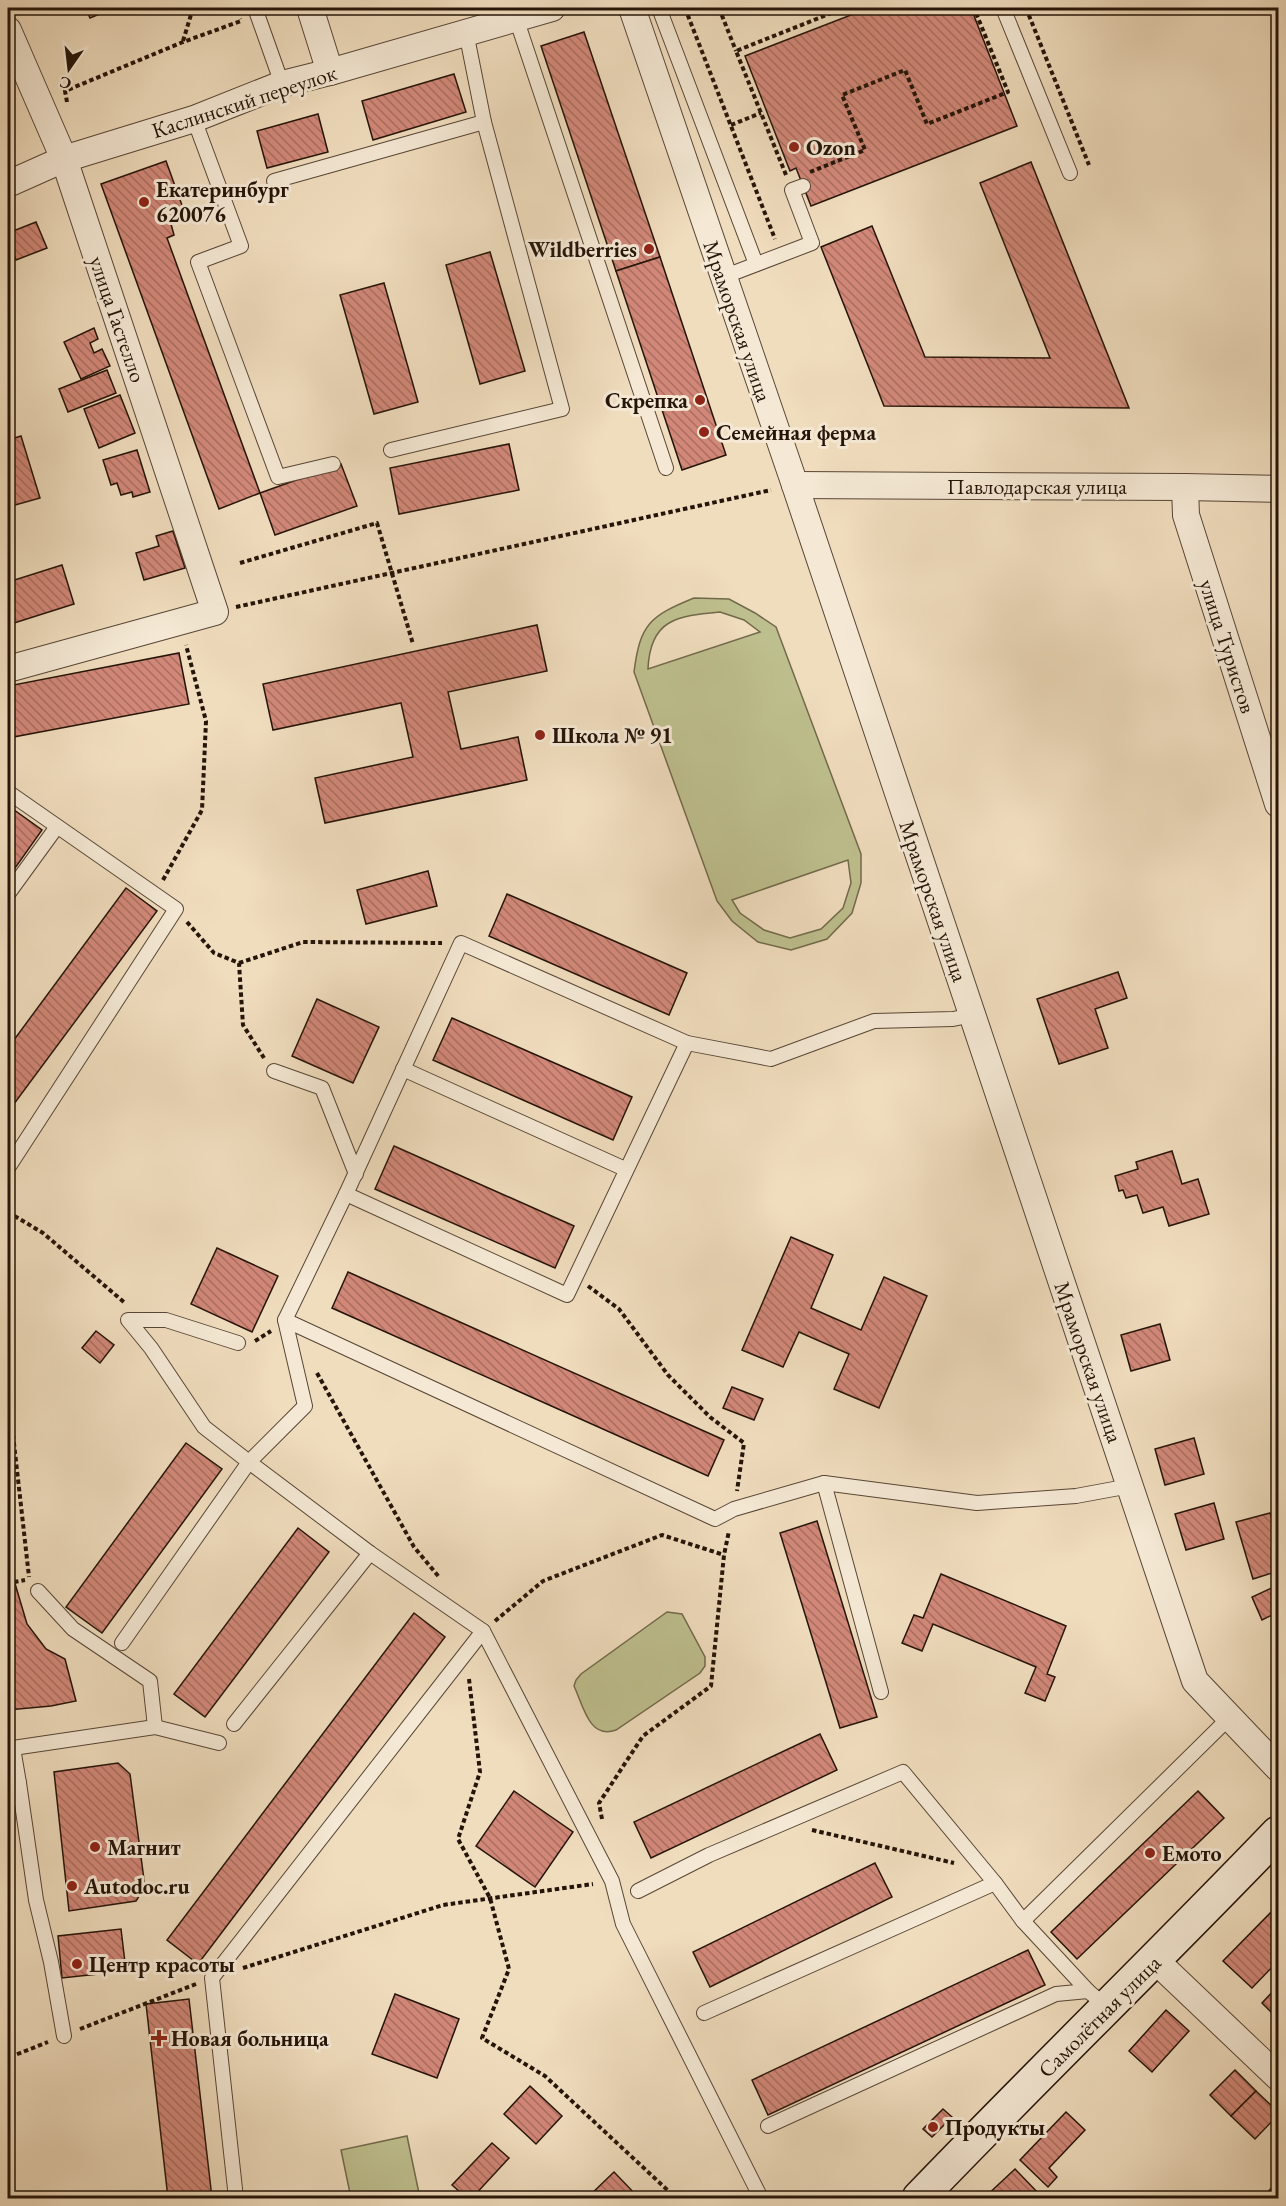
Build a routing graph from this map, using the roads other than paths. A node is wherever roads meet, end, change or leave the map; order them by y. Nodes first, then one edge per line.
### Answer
1 (255, 8) edge
2 (310, 8) edge
3 (552, 8) edge
4 (632, 8) edge
5 (659, 8) edge
6 (1003, 8) edge
7 (516, 18) junction
8 (8, 30) edge
9 (466, 32) junction
10 (330, 72) junction
11 (282, 84) junction
12 (194, 119) junction
13 (484, 122) junction
14 (64, 159) junction
15 (1070, 173) dead end
16 (801, 181) road end
17 (274, 182) dead end
18 (8, 184) edge
19 (756, 264) junction
20 (723, 277) junction
21 (391, 450) dead end
22 (333, 464) dead end
23 (666, 468) dead end
24 (795, 485) junction
25 (1185, 487) junction
26 (1278, 489) edge
27 (8, 669) edge
28 (8, 792) edge
29 (1278, 804) edge
30 (56, 828) junction
31 (8, 894) edge
32 (973, 1015) junction
33 (687, 1043) junction
34 (403, 1069) junction
35 (274, 1071) road end
36 (8, 1168) edge
37 (625, 1169) junction
38 (356, 1174) junction
39 (346, 1194) junction
40 (285, 1320) junction
41 (243, 1341) road end
42 (249, 1462) junction
43 (824, 1483) junction
44 (1130, 1486) junction
45 (370, 1553) junction
46 (38, 1591) road end
47 (483, 1631) junction
48 (122, 1643) dead end
49 (881, 1692) dead end
50 (1230, 1717) junction
51 (234, 1724) dead end
52 (155, 1728) junction
53 (219, 1743) dead end
54 (1278, 1768) edge
55 (13, 1784) edge
56 (1278, 1833) edge
57 (995, 1883) junction
58 (638, 1891) dead end
59 (1023, 1921) junction
60 (1155, 1960) junction
61 (1097, 2000) junction
62 (704, 2013) dead end
63 (64, 2036) road end
64 (1278, 2077) edge
65 (768, 2126) dead end
66 (236, 2199) edge
67 (762, 2199) edge
68 (919, 2199) edge

1 - 11 lane
2 - 10 street
3 - 7 street, Каслинский переулок
4 - 20 street, Мраморская улица
5 - 19 lane
6 - 15 lane
7 - 9 street, Каслинский переулок
7 - 23 lane
8 - 14 street, улица Гастелло
9 - 10 street, Каслинский переулок
9 - 13 lane
10 - 11 street, Каслинский переулок
11 - 12 street, Каслинский переулок
12 - 14 street, Каслинский переулок
12 - 22 lane
13 - 17 lane
13 - 21 lane
14 - 18 street, Каслинский переулок
14 - 27 street, улица Гастелло
16 - 19 lane
19 - 20 lane
20 - 24 street, Мраморская улица
24 - 25 street, Павлодарская улица
24 - 32 street, Мраморская улица
25 - 26 street, Павлодарская улица
25 - 29 street, улица Туристов
28 - 30 lane
30 - 31 lane
30 - 36 lane
32 - 33 lane
32 - 44 street, Мраморская улица
33 - 34 lane
33 - 37 lane
34 - 37 lane
34 - 38 lane
35 - 38 lane
37 - 39 lane
38 - 39 lane
39 - 40 lane
40 - 42 lane
40 - 43 lane
41 - 42 lane
42 - 45 lane
42 - 48 lane
43 - 44 lane
43 - 49 lane
44 - 50 street, Мраморская улица
45 - 47 lane
45 - 51 lane
46 - 52 lane
47 - 66 lane
47 - 67 lane
50 - 54 street, Мраморская улица
50 - 59 lane
52 - 53 lane
52 - 55 lane
55 - 63 lane
56 - 60 main road, Самолётная улица
57 - 58 lane
57 - 59 lane
57 - 62 lane
59 - 61 lane
60 - 61 main road, Самолётная улица
60 - 64 street
61 - 65 lane
61 - 68 main road, Самолётная улица

